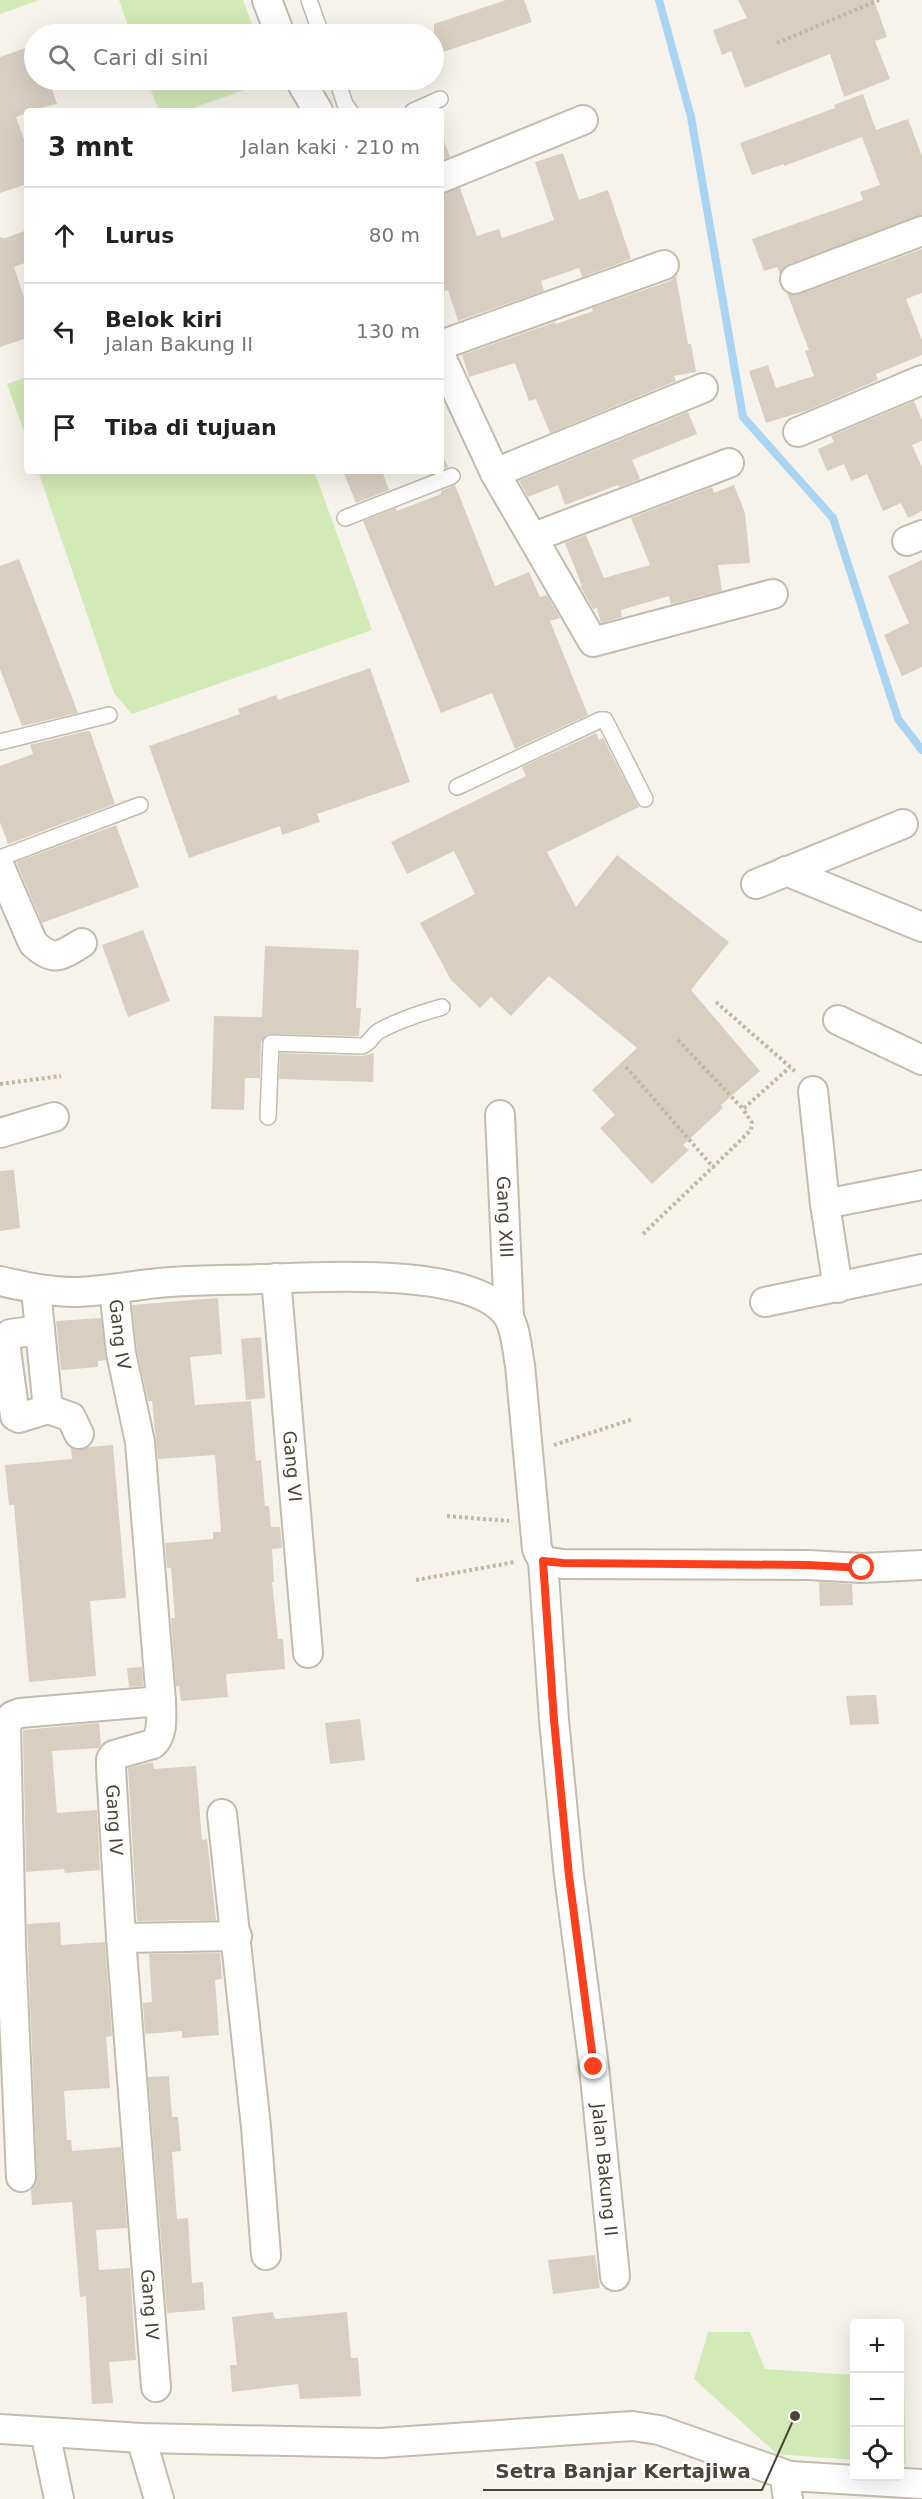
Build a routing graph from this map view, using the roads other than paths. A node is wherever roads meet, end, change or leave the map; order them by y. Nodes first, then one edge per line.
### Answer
1 (267, 0) edge
2 (309, 0) edge
3 (276, 24) edge
4 (317, 24) edge
5 (306, 90) edge
6 (340, 90) edge
7 (440, 99) dead end
8 (316, 108) edge
9 (348, 108) edge
10 (420, 108) edge
11 (583, 120) dead end
12 (444, 177) edge
13 (922, 231) edge
14 (664, 265) dead end
15 (795, 279) dead end
16 (444, 344) edge
17 (444, 363) edge
18 (922, 380) edge
19 (704, 388) dead end
20 (798, 432) dead end
21 (729, 463) dead end
22 (495, 473) junction
23 (452, 476) dead end
24 (345, 518) dead end
25 (534, 537) junction
26 (773, 594) dead end
27 (110, 715) dead end
28 (0, 742) edge
29 (457, 787) dead end
30 (645, 799) dead end
31 (140, 805) dead end
32 (903, 824) dead end
33 (0, 858) edge
34 (0, 867) edge
35 (786, 871) junction
36 (756, 884) dead end
37 (922, 927) edge
38 (82, 944) dead end
39 (442, 1007) dead end
40 (838, 1020) dead end
41 (922, 1060) edge
42 (813, 1091) road end
43 (500, 1115) dead end
44 (54, 1117) dead end
45 (268, 1117) dead end
46 (0, 1132) edge
47 (922, 1185) edge
48 (825, 1204) junction
49 (922, 1269) edge
50 (276, 1278) junction
51 (0, 1281) edge
52 (838, 1288) junction
53 (114, 1289) junction
54 (36, 1290) junction
55 (765, 1302) dead end
56 (509, 1317) junction
57 (78, 1434) dead end
58 (527, 1454) joint
59 (542, 1559) junction
60 (922, 1565) edge
61 (308, 1653) dead end
62 (161, 1701) junction
63 (222, 1814) dead end
64 (237, 1936) junction
65 (121, 1938) junction
66 (21, 2177) dead end
67 (266, 2255) dead end
68 (615, 2276) dead end
69 (156, 2387) dead end
70 (0, 2429) edge
71 (45, 2432) junction
72 (141, 2438) junction
73 (922, 2484) edge
74 (789, 2488) edge
75 (59, 2499) edge
76 (159, 2499) edge

1 - 3 street
2 - 4 lane
5 - 8 street
6 - 9 lane
7 - 10 lane
11 - 12 street
13 - 15 street
14 - 16 street
17 - 22 street
18 - 20 street
19 - 22 street
21 - 25 street
22 - 25 street
23 - 24 lane
25 - 26 street
27 - 28 lane
29 - 30 lane
31 - 33 lane
32 - 35 street
34 - 38 street
35 - 36 street
35 - 37 street
39 - 45 lane
40 - 41 street
42 - 48 street
43 - 56 street, Gang XIII
44 - 46 street
47 - 48 street
48 - 52 street
49 - 52 street
50 - 53 street
50 - 56 street
50 - 61 street, Gang VI
51 - 54 street
52 - 55 street
53 - 54 street
53 - 62 street, Gang IV
54 - 57 street
56 - 58 street, Gang XIII
58 - 59 street, Jalan Bakung II
59 - 60 street
59 - 68 street, Jalan Bakung II
62 - 65 street, Gang IV
62 - 66 street
63 - 64 street
64 - 65 street
64 - 67 street
65 - 69 street, Gang IV
70 - 71 street
71 - 72 street
71 - 75 street
72 - 74 street
72 - 76 street
73 - 74 street

